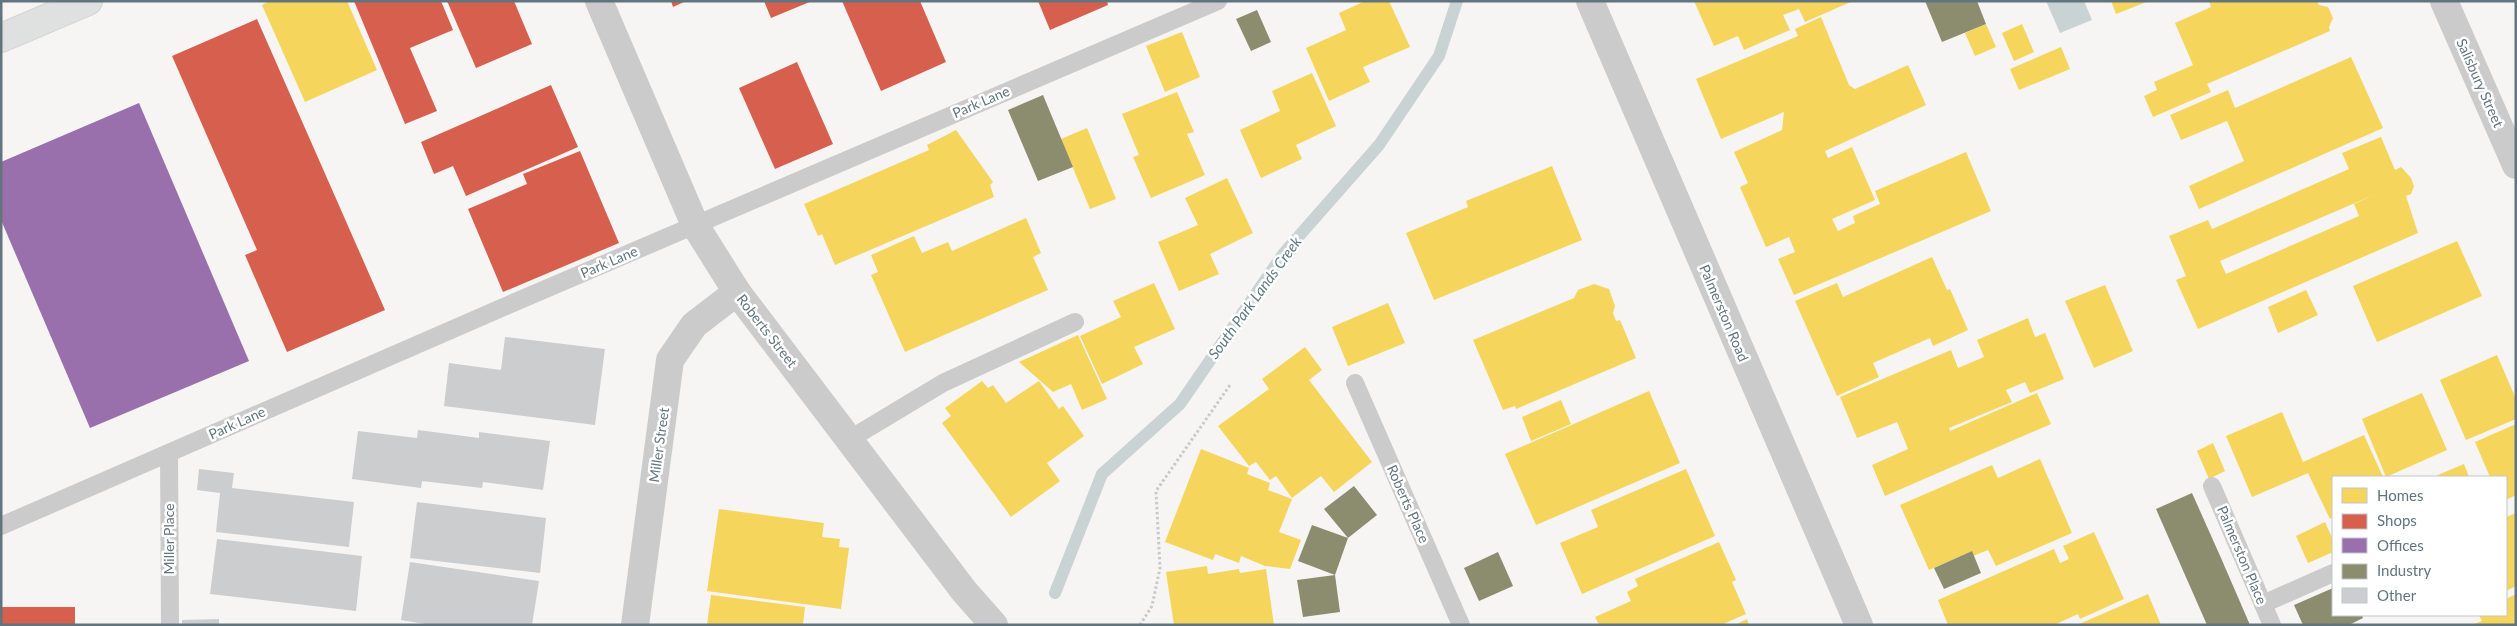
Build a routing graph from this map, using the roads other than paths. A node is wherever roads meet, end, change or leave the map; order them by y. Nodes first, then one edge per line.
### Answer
1 (88, 1) edge
2 (599, 1) edge
3 (1218, 1) edge
4 (1590, 1) edge
5 (2444, 1) edge
6 (1, 38) edge
7 (2516, 165) edge
8 (695, 225) junction
9 (737, 292) junction
10 (1075, 322) dead end
11 (1355, 383) dead end
12 (850, 439) junction
13 (169, 453) junction
14 (2212, 486) dead end
15 (1, 526) edge
16 (2332, 573) edge
17 (2263, 604) junction
18 (170, 625) edge
19 (635, 625) edge
20 (994, 625) edge
21 (1461, 625) edge
22 (1859, 625) edge
23 (2272, 625) edge

1 - 6 highway
2 - 8 street, Roberts Street
3 - 8 lane, Park Lane
4 - 22 street, Palmerston Road
5 - 7 street, Salisbury Street
8 - 9 street, Roberts Street
8 - 13 lane, Park Lane
9 - 12 street, Roberts Street
9 - 19 street, Miller Street
10 - 12 lane
11 - 21 lane, Roberts Place
12 - 20 street, Roberts Street
13 - 15 lane, Park Lane
13 - 18 lane, Miller Place
14 - 17 lane, Palmerston Place
16 - 17 lane
17 - 23 lane, Palmerston Place

